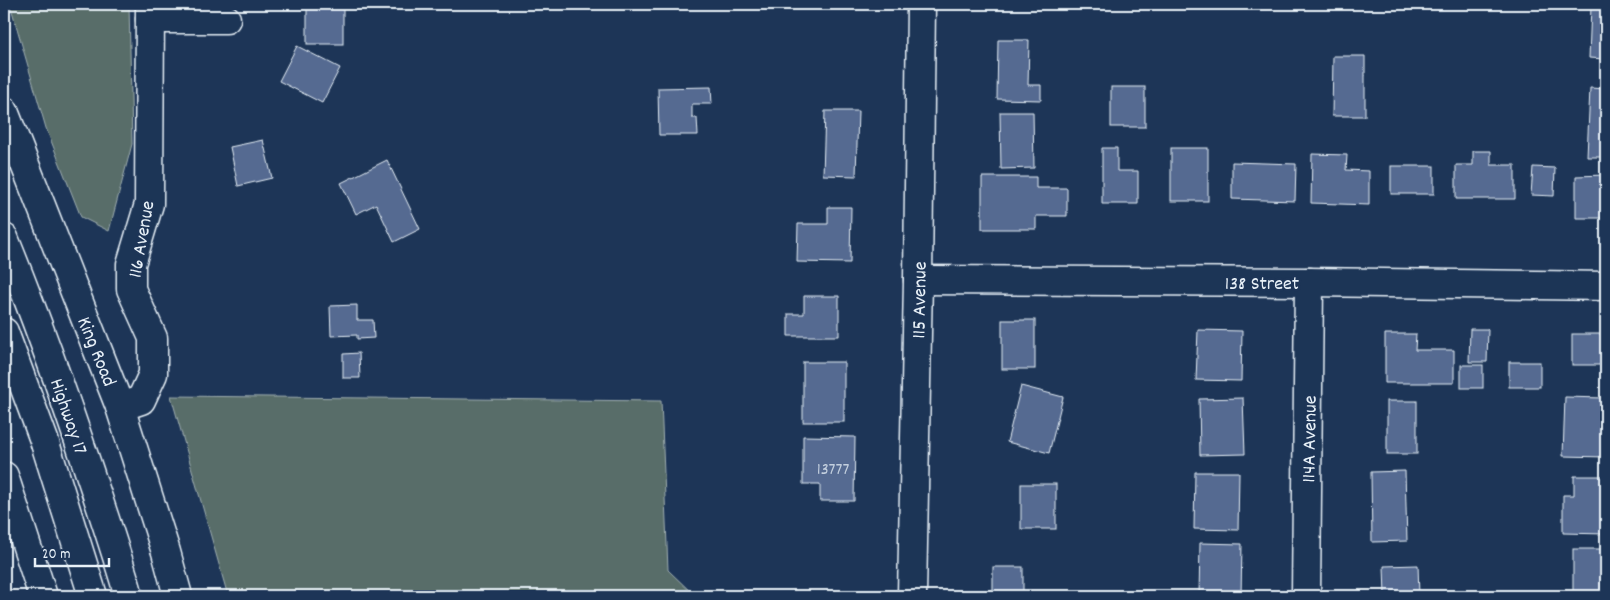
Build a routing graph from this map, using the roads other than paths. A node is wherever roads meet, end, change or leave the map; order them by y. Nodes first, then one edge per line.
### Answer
1 (921, 4) edge
2 (150, 11) edge
3 (226, 19) dead end
4 (4, 111) edge
5 (4, 238) edge
6 (918, 280) junction
7 (1310, 282) junction
8 (1606, 286) edge
9 (4, 332) edge
10 (120, 407) junction
11 (4, 476) edge
12 (43, 596) edge
13 (93, 596) edge
14 (129, 596) edge
15 (178, 596) edge
16 (912, 596) edge
17 (1306, 596) edge

1 - 6 main road, 115 Avenue
2 - 3 main road, 116 Avenue
2 - 10 main road, 116 Avenue
4 - 10 main road, King Road
5 - 14 main road, Highway 17
6 - 7 main road, 138 Street
6 - 16 main road, 115 Avenue
7 - 8 main road, 138 Street
7 - 17 main road, 114A Avenue
9 - 13 main road, Highway 17
10 - 15 main road, King Road
11 - 12 main road

